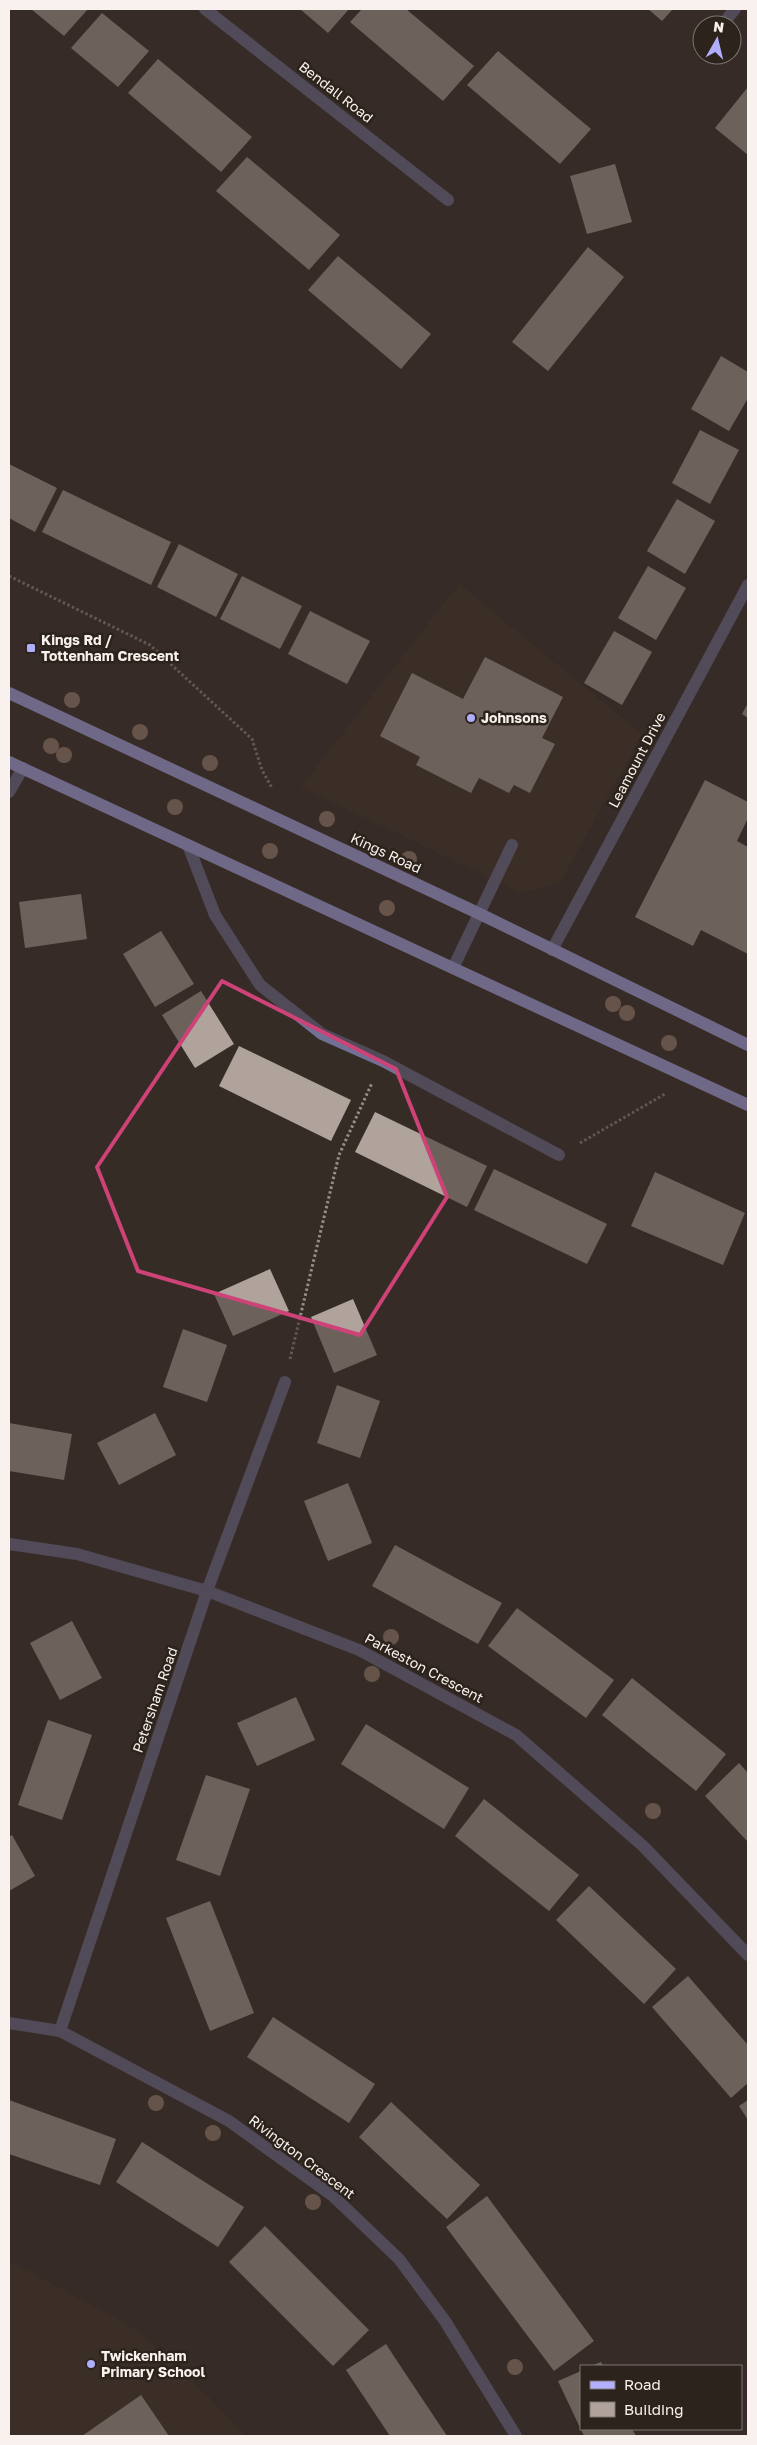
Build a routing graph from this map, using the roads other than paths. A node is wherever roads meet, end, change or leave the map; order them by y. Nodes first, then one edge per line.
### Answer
1 (206, 9) edge
2 (448, 200) dead end
3 (748, 586) edge
4 (9, 693) edge
5 (9, 762) edge
6 (23, 768) junction
7 (9, 792) edge
8 (188, 845) junction
9 (512, 845) dead end
10 (480, 914) junction
11 (552, 950) junction
12 (453, 968) junction
13 (748, 1044) edge
14 (748, 1104) edge
15 (560, 1155) road end
16 (285, 1382) road end
17 (9, 1544) edge
18 (207, 1592) junction
19 (748, 1955) edge
20 (9, 2023) edge
21 (60, 2031) junction
22 (516, 2436) edge

1 - 2 street, Bendall Road
3 - 11 street, Leamount Drive
4 - 10 main road, Kings Road
5 - 6 main road
6 - 7 street
6 - 8 main road
8 - 12 main road
8 - 15 street
9 - 10 street
10 - 11 main road, Kings Road
10 - 12 street
11 - 13 main road, Kings Road
12 - 14 main road
16 - 18 street, Petersham Road
17 - 18 street, Parkeston Crescent
18 - 19 street, Parkeston Crescent
18 - 21 street, Petersham Road
20 - 21 street, Rivington Crescent
21 - 22 street, Rivington Crescent

